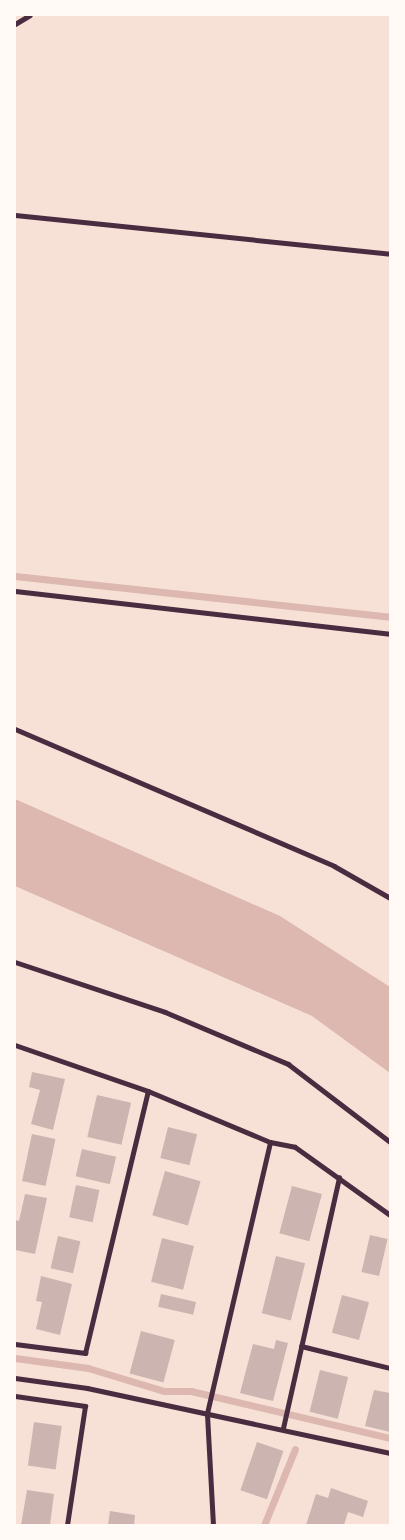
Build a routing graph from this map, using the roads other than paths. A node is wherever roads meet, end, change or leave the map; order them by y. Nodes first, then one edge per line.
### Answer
1 (30, 15) edge
2 (15, 24) edge
3 (15, 216) edge
4 (390, 254) edge
5 (15, 591) edge
6 (390, 634) edge
7 (15, 729) edge
8 (390, 898) edge
9 (15, 962) edge
10 (15, 1045) edge
11 (148, 1090) junction
12 (270, 1142) junction
13 (390, 1142) edge
14 (339, 1177) junction
15 (390, 1215) edge
16 (15, 1344) edge
17 (301, 1346) junction
18 (390, 1368) edge
19 (15, 1378) edge
20 (15, 1396) edge
21 (207, 1413) junction
22 (282, 1428) junction
23 (390, 1453) edge
24 (67, 1525) edge
25 (213, 1525) edge

1 - 2 street
3 - 4 street
5 - 6 street
7 - 8 street
9 - 13 street
10 - 11 street
11 - 12 street
11 - 16 street
12 - 14 street
12 - 21 street
14 - 15 street
14 - 17 street
17 - 18 street
17 - 22 street
19 - 21 street
20 - 24 street
21 - 22 street
21 - 25 street
22 - 23 street

